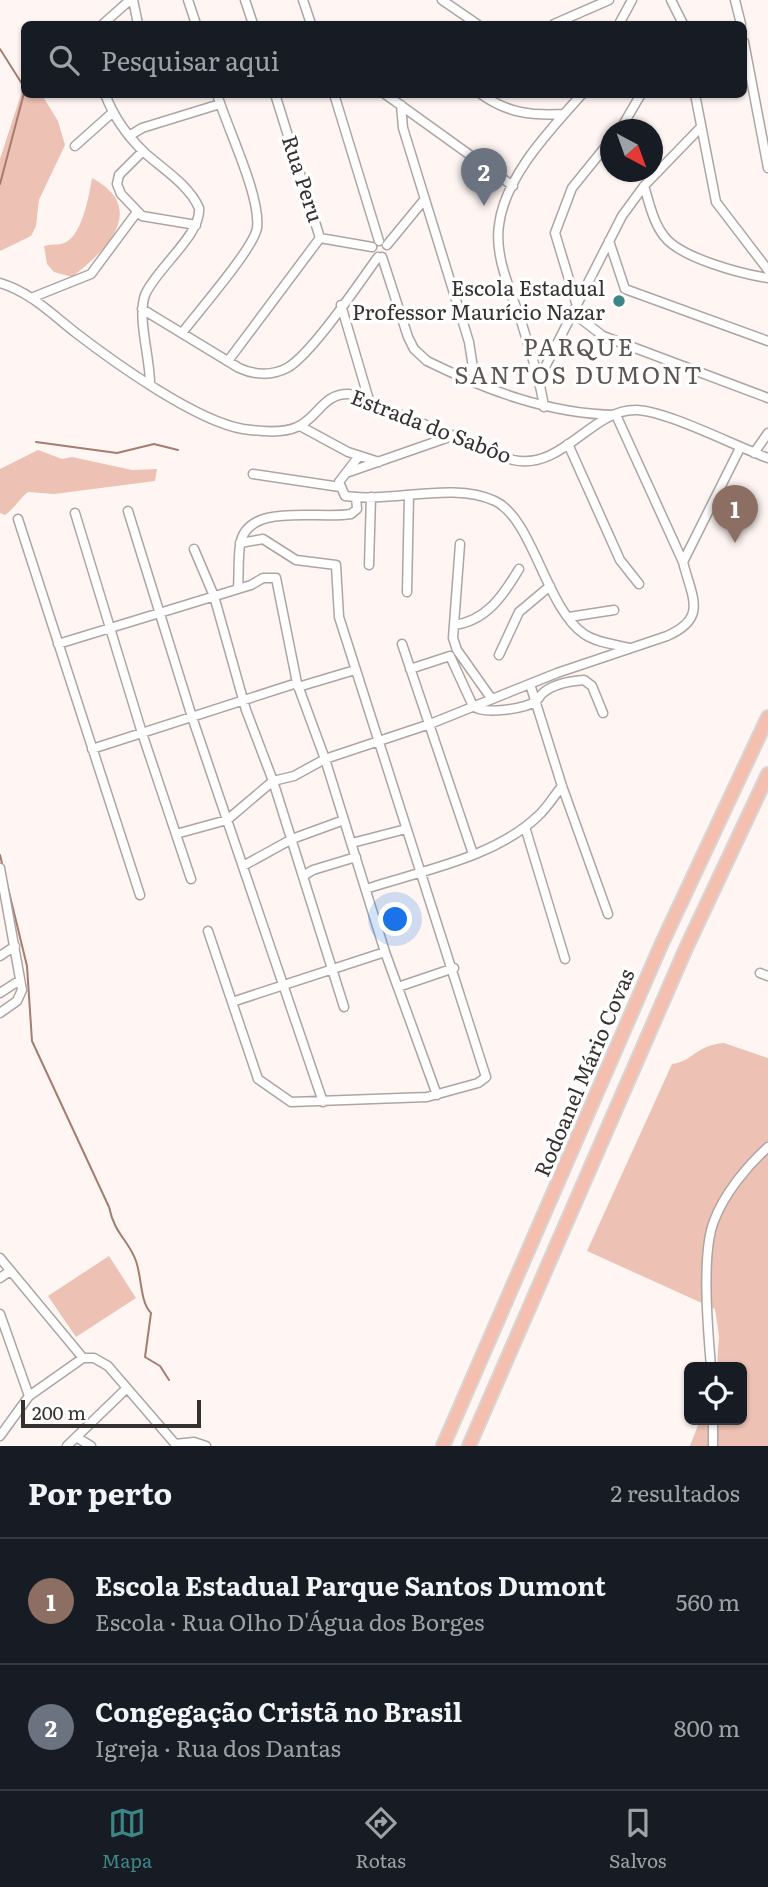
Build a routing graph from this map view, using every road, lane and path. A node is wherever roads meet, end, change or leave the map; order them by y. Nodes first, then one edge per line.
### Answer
1 (132, 0) edge
2 (188, 0) edge
3 (245, 0) edge
4 (303, 0) edge
5 (442, 0) edge
6 (609, 0) edge
7 (632, 0) edge
8 (671, 0) edge
9 (735, 0) edge
10 (107, 21) edge
11 (137, 21) edge
12 (195, 21) edge
13 (252, 21) edge
14 (310, 21) edge
15 (473, 21) edge
16 (561, 21) edge
17 (621, 21) edge
18 (680, 21) edge
19 (740, 21) edge
20 (747, 58) edge
21 (106, 98) edge
22 (218, 98) edge
23 (276, 98) edge
24 (335, 98) edge
25 (391, 98) edge
26 (487, 98) edge
27 (578, 98) edge
28 (639, 98) edge
29 (696, 98) edge
30 (220, 104) junction
31 (401, 105) junction
32 (112, 113) junction
33 (564, 114) junction
34 (626, 119) edge
35 (701, 127) junction
36 (129, 136) junction
37 (75, 146) dead end
38 (143, 151) junction
39 (600, 154) edge
40 (768, 168) edge
41 (513, 186) junction
42 (644, 186) junction
43 (424, 200) junction
44 (137, 212) junction
45 (196, 225) junction
46 (320, 238) junction
47 (609, 241) junction
48 (379, 244) junction
49 (380, 257) junction
50 (768, 270) edge
51 (768, 278) edge
52 (0, 283) edge
53 (31, 298) junction
54 (341, 305) junction
55 (576, 305) junction
56 (142, 309) junction
57 (182, 333) junction
58 (768, 341) edge
59 (228, 361) junction
60 (539, 379) junction
61 (475, 381) junction
62 (150, 383) junction
63 (768, 398) edge
64 (369, 400) junction
65 (544, 407) junction
66 (616, 415) junction
67 (300, 426) junction
68 (768, 433) edge
69 (455, 435) junction
70 (568, 444) junction
71 (740, 448) junction
72 (754, 453) junction
73 (359, 456) junction
74 (768, 458) edge
75 (379, 462) junction
76 (346, 473) junction
77 (253, 474) dead end
78 (340, 487) junction
79 (409, 495) junction
80 (356, 497) junction
81 (371, 497) junction
82 (128, 512) dead end
83 (75, 513) dead end
84 (18, 519) dead end
85 (240, 542) junction
86 (460, 544) dead end
87 (194, 549) dead end
88 (683, 562) junction
89 (369, 565) dead end
90 (519, 569) dead end
91 (639, 584) dead end
92 (550, 586) junction
93 (239, 589) junction
94 (407, 592) dead end
95 (214, 596) junction
96 (614, 610) dead end
97 (159, 612) junction
98 (569, 617) junction
99 (454, 625) junction
100 (109, 628) junction
101 (58, 644) junction
102 (402, 644) dead end
103 (630, 648) junction
104 (499, 655) dead end
105 (410, 669) junction
106 (355, 670) junction
107 (530, 684) junction
108 (298, 685) junction
109 (491, 698) junction
110 (244, 700) junction
111 (535, 702) junction
112 (473, 706) junction
113 (603, 713) dead end
114 (192, 717) junction
115 (768, 717) edge
116 (430, 724) junction
117 (142, 733) junction
118 (377, 742) junction
119 (92, 749) junction
120 (326, 760) junction
121 (768, 774) edge
122 (272, 781) junction
123 (562, 786) junction
124 (227, 820) junction
125 (344, 820) junction
126 (525, 827) junction
127 (406, 829) junction
128 (176, 834) junction
129 (292, 839) junction
130 (352, 843) junction
131 (473, 855) junction
132 (356, 857) junction
133 (243, 866) junction
134 (420, 871) junction
135 (1, 875) edge
136 (303, 876) junction
137 (191, 879) dead end
138 (366, 889) junction
139 (140, 895) dead end
140 (9, 912) junction
141 (608, 914) dead end
142 (0, 917) edge
143 (208, 931) dead end
144 (15, 946) junction
145 (385, 952) junction
146 (0, 956) edge
147 (565, 959) dead end
148 (454, 968) junction
149 (332, 969) junction
150 (20, 980) junction
151 (283, 985) junction
152 (398, 987) junction
153 (0, 993) edge
154 (232, 1002) junction
155 (344, 1007) dead end
156 (0, 1013) edge
157 (437, 1095) junction
158 (323, 1102) junction
159 (768, 1147) edge
160 (0, 1258) edge
161 (10, 1271) junction
162 (0, 1278) edge
163 (0, 1314) edge
164 (83, 1358) junction
165 (711, 1362) edge
166 (127, 1388) junction
167 (29, 1396) junction
168 (713, 1425) edge
169 (0, 1436) edge
170 (76, 1437) junction
171 (176, 1445) edge
172 (67, 1446) edge
173 (91, 1446) edge
174 (206, 1446) edge
175 (443, 1446) edge
176 (470, 1446) edge
177 (713, 1446) edge

1 - 10 street
1 - 11 street
2 - 12 street
3 - 13 street
4 - 14 street
5 - 15 street
6 - 16 street
7 - 17 street
8 - 18 street
9 - 19 street
20 - 40 street
21 - 32 street
22 - 30 street
23 - 46 street, Rua Peru
24 - 48 street
25 - 31 street
26 - 33 street
27 - 33 street
28 - 34 street
29 - 35 street
30 - 36 street
30 - 57 street
31 - 41 street
31 - 43 street
32 - 36 street
32 - 37 street
33 - 41 street
35 - 42 street
35 - 50 street
36 - 38 street
38 - 44 street
38 - 45 street
39 - 55 street
41 - 60 street
42 - 47 street
42 - 51 street
43 - 48 street
43 - 61 street
44 - 45 street
44 - 53 street
45 - 56 street
46 - 48 street
46 - 59 street, Rua Peru
47 - 55 street
47 - 58 street
48 - 49 street
48 - 49 street
49 - 54 street
49 - 61 street
52 - 53 street
53 - 62 street
54 - 59 street
54 - 64 street
55 - 60 street
55 - 63 street
56 - 57 street
56 - 62 street
57 - 59 street
60 - 65 street
61 - 65 street
62 - 67 street
64 - 67 street, Estrada do Sabôo
64 - 69 street, Estrada do Sabôo
65 - 66 street
66 - 70 street, Estrada do Sabôo
66 - 71 street, Estrada do Sabôo
66 - 88 street
67 - 73 street
68 - 72 street
69 - 70 street, Estrada do Sabôo
69 - 75 street
70 - 91 street
71 - 72 street, Estrada do Sabôo
71 - 88 street
72 - 74 street, Estrada do Sabôo
73 - 75 street
73 - 76 street
75 - 76 street
76 - 78 street
77 - 78 street
78 - 80 street
79 - 81 street
79 - 92 street
79 - 94 street
80 - 81 street
80 - 85 street
81 - 89 street
82 - 97 street
83 - 100 street
84 - 101 street
85 - 93 street
85 - 106 street
86 - 99 street
87 - 95 street
88 - 103 street
90 - 99 street
92 - 98 street
92 - 104 street
93 - 95 street
93 - 108 street
95 - 97 street
95 - 110 street
96 - 98 street
97 - 100 street
97 - 114 street
98 - 103 street
99 - 109 street
100 - 101 street
100 - 117 street
101 - 119 street
102 - 105 street
103 - 107 street
105 - 112 street
105 - 116 street
106 - 108 street
106 - 118 street
107 - 109 street
107 - 111 street
108 - 110 street
108 - 120 street
109 - 112 street
110 - 114 street
110 - 122 street
111 - 112 street
111 - 113 street
111 - 123 street
112 - 116 street
114 - 117 street
114 - 124 street
115 - 175 highway, Rodoanel Mário Covas
116 - 118 street
116 - 131 street
117 - 119 street
117 - 128 street
118 - 120 street
118 - 127 street
119 - 139 street
120 - 122 street
120 - 125 street
121 - 176 highway, Rodoanel Mário Covas
122 - 124 street
122 - 129 street
123 - 126 street
123 - 141 street
124 - 128 street
124 - 133 street
125 - 129 street
125 - 130 street
126 - 131 street
126 - 147 street
127 - 130 street
127 - 134 street
128 - 137 street
129 - 133 street
129 - 136 street
130 - 132 street
131 - 134 street
132 - 136 street
132 - 138 street
133 - 151 street
134 - 138 street
134 - 148 street
135 - 140 street
136 - 149 street
138 - 145 street
140 - 142 street
140 - 144 street
143 - 154 street
144 - 146 street
144 - 150 street
145 - 149 street
145 - 152 street
148 - 152 street
148 - 157 street
149 - 151 street
149 - 155 street
150 - 153 street
150 - 156 street
151 - 154 street
151 - 158 street
152 - 157 street
154 - 158 street
157 - 158 street
159 - 165 street
160 - 161 street
161 - 162 street
161 - 164 street
163 - 167 street
164 - 166 street
164 - 167 street
166 - 170 street
166 - 171 street
167 - 169 street
168 - 177 street
170 - 172 street
170 - 173 street
171 - 174 street

